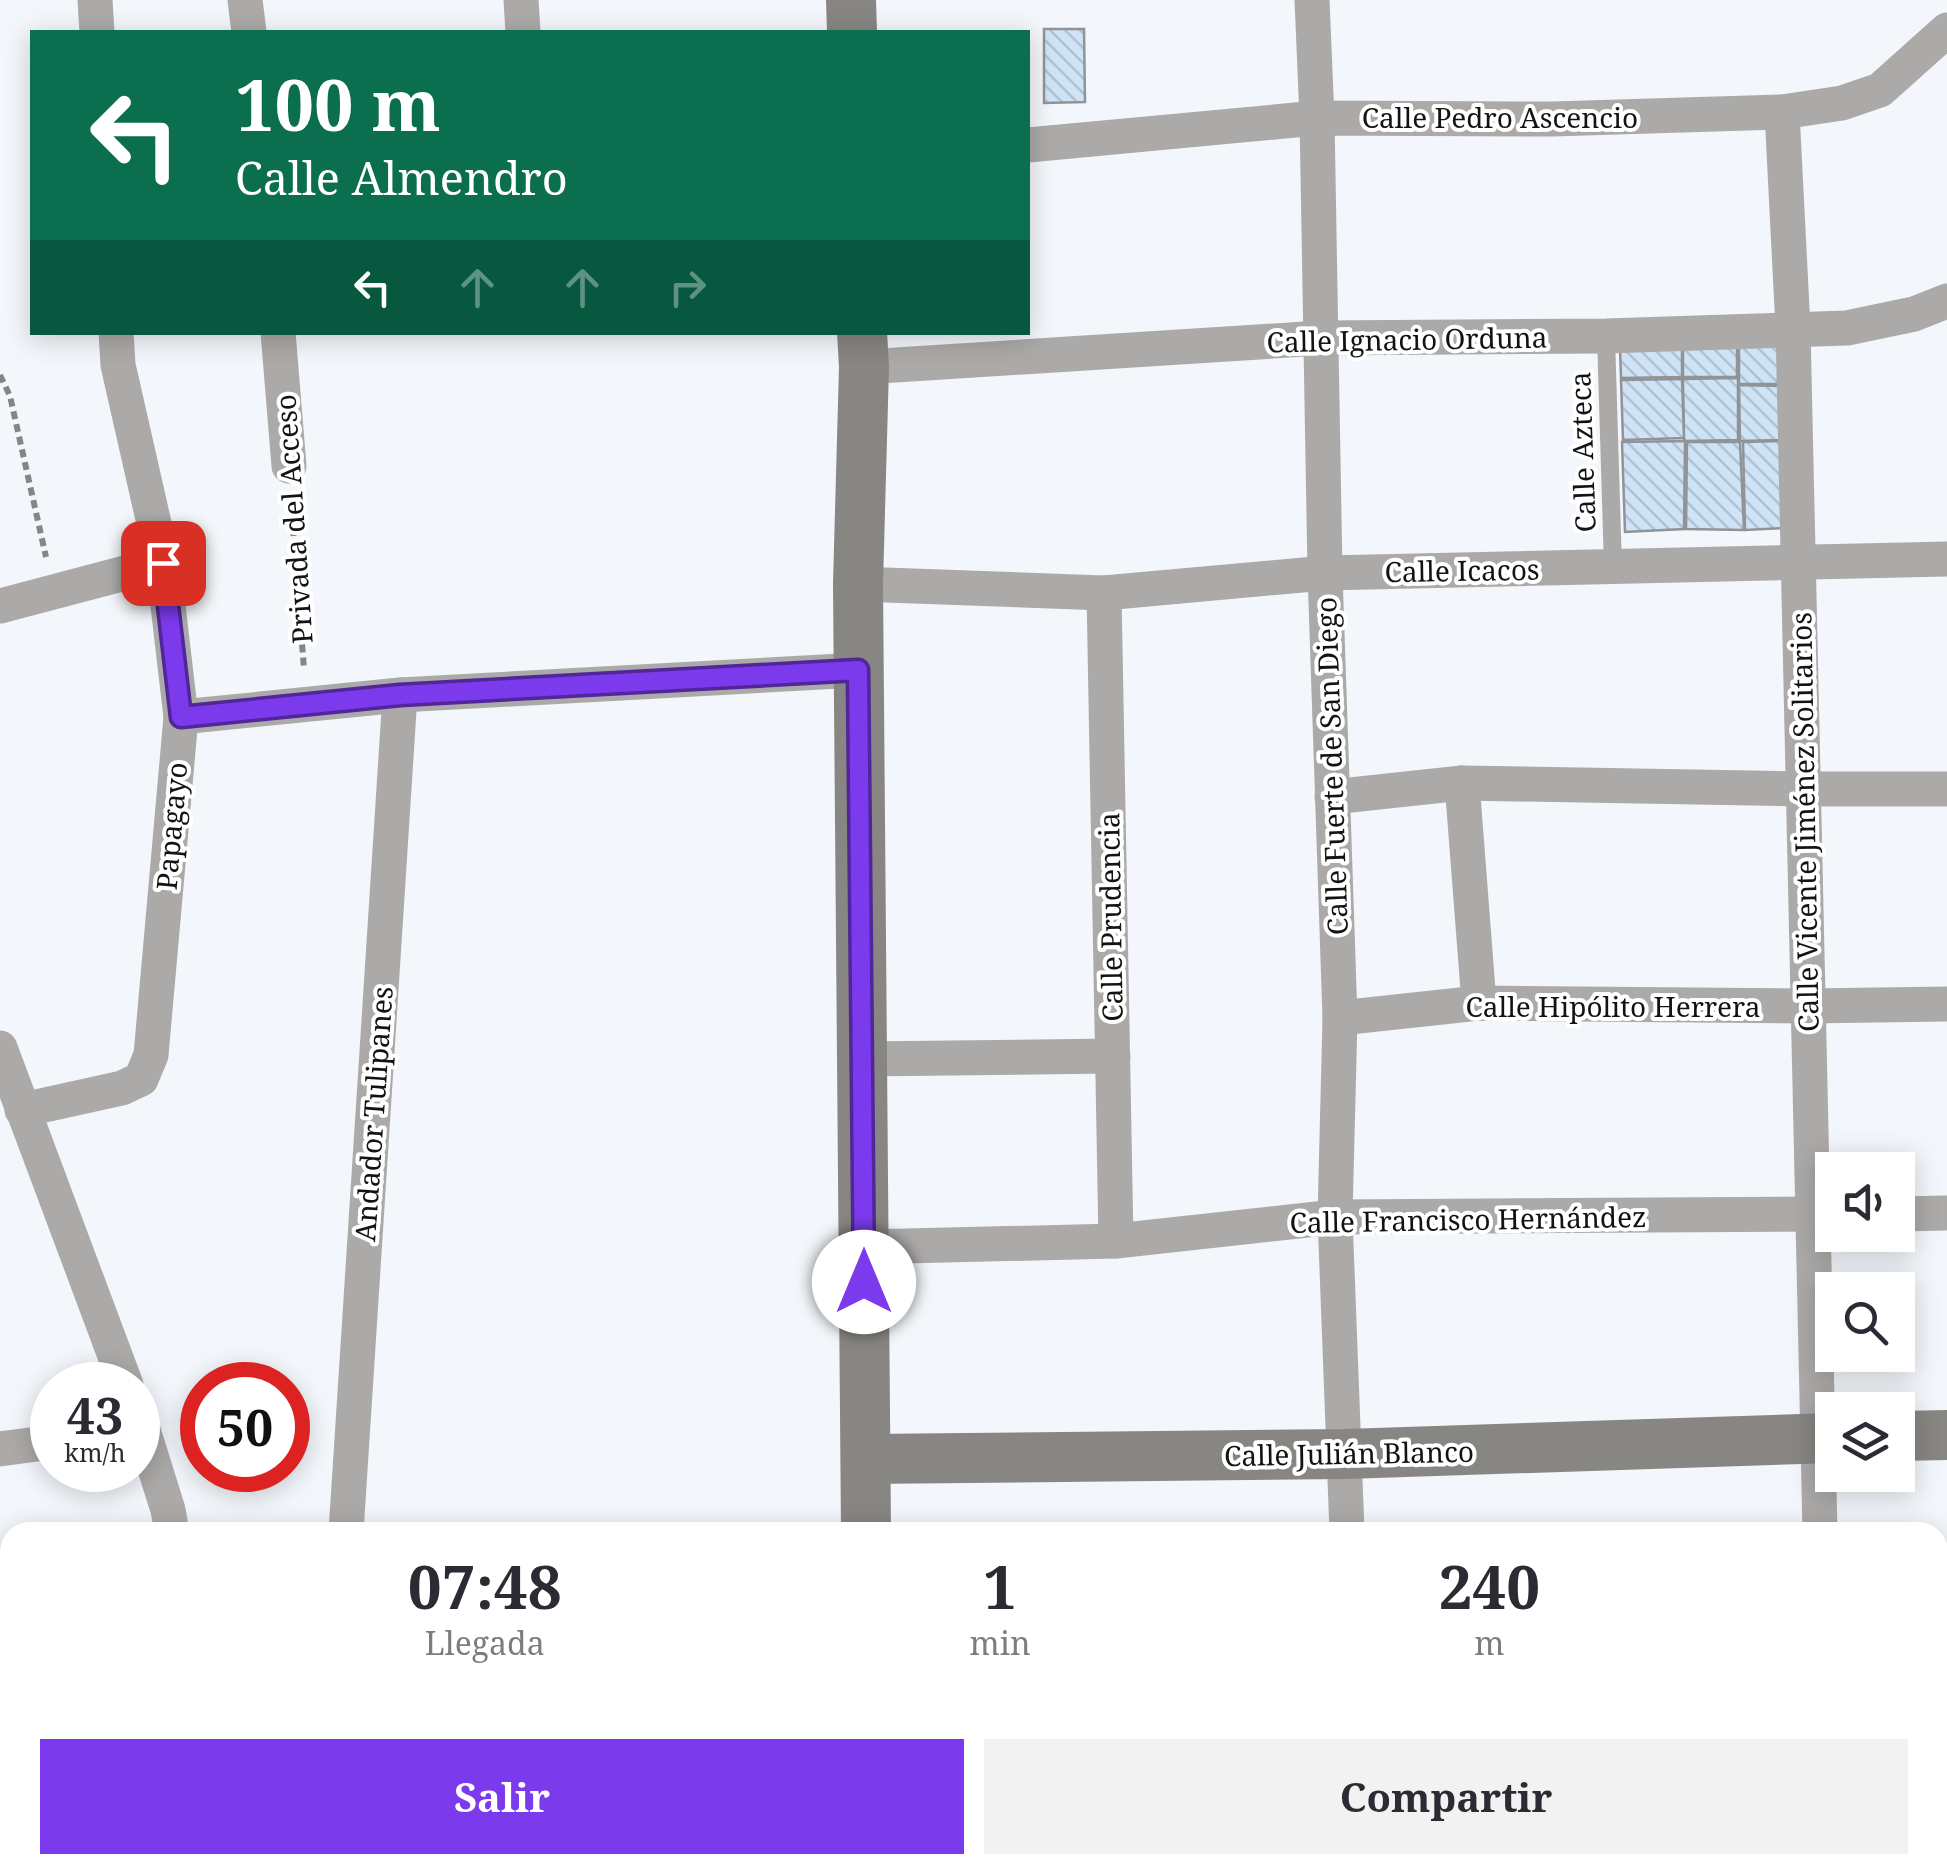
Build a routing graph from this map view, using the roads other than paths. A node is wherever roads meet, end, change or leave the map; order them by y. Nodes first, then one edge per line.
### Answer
1 (95, 0) edge
2 (244, 0) edge
3 (521, 0) edge
4 (851, 0) edge
5 (1312, 0) edge
6 (97, 30) edge
7 (249, 30) edge
8 (522, 30) edge
9 (852, 30) edge
10 (1947, 30) edge
11 (1782, 112) junction
12 (1317, 118) junction
13 (1030, 145) edge
14 (1947, 302) edge
15 (1794, 328) junction
16 (116, 335) edge
17 (278, 335) edge
18 (1606, 336) junction
19 (1321, 338) junction
20 (863, 350) edge
21 (289, 466) road end
22 (1947, 559) edge
23 (163, 563) junction
24 (1799, 564) junction
25 (1613, 567) junction
26 (1325, 574) junction
27 (858, 584) junction
28 (1104, 593) junction
29 (0, 606) edge
30 (858, 670) junction
31 (400, 695) junction
32 (181, 717) junction
33 (1462, 784) junction
34 (1804, 789) junction
35 (1947, 789) edge
36 (1332, 797) junction
37 (1479, 1003) junction
38 (1947, 1004) edge
39 (1808, 1006) junction
40 (1340, 1018) junction
41 (0, 1048) edge
42 (1113, 1056) junction
43 (862, 1059) junction
44 (11, 1112) edge
45 (1818, 1152) edge
46 (1947, 1213) edge
47 (1815, 1214) edge
48 (1915, 1214) edge
49 (1334, 1217) junction
50 (1116, 1241) junction
51 (864, 1247) junction
52 (1823, 1252) edge
53 (116, 1362) edge
54 (1825, 1392) edge
55 (1947, 1435) edge
56 (1915, 1436) edge
57 (1815, 1438) edge
58 (30, 1445) edge
59 (0, 1449) edge
60 (1345, 1454) junction
61 (866, 1459) junction
62 (160, 1486) edge
63 (1823, 1492) edge
64 (170, 1522) edge
65 (347, 1522) edge
66 (866, 1522) edge
67 (1347, 1522) edge
68 (1821, 1522) edge

1 - 6 street
2 - 7 street
3 - 8 street
4 - 9 main road
5 - 12 street, Calle Fuerte de San Diego
10 - 11 street, Calle Pedro Ascencio
11 - 12 street, Calle Pedro Ascencio
11 - 15 street, Calle Vicente Jiménez Solitarios
12 - 13 street, Calle Pedro Ascencio
12 - 19 street, Calle Fuerte de San Diego
14 - 15 street, Calle Ignacio Orduna
15 - 18 street, Calle Ignacio Orduna
15 - 24 street, Calle Vicente Jiménez Solitarios
16 - 23 street, Papagayo
17 - 21 street, Privada del Acceso
18 - 19 street, Calle Ignacio Orduna
18 - 25 lane, Calle Azteca
19 - 20 street, Calle Ignacio Orduna
19 - 26 street, Calle Fuerte de San Diego
20 - 27 main road
22 - 24 street, Calle Icacos
23 - 29 street
23 - 32 street, Papagayo
24 - 25 street, Calle Icacos
24 - 34 street, Calle Vicente Jiménez Solitarios
25 - 26 street, Calle Icacos
26 - 28 street, Calle Icacos
26 - 36 street, Calle Fuerte de San Diego
27 - 28 street, Calle Icacos
27 - 30 main road
28 - 42 street, Calle Prudencia
30 - 31 street
30 - 43 main road
31 - 32 street
31 - 65 street, Andador Tulipanes
32 - 44 street, Papagayo
33 - 34 street
33 - 36 street
33 - 37 street
34 - 35 street
34 - 39 street, Calle Vicente Jiménez Solitarios
36 - 40 street, Calle Fuerte de San Diego
37 - 39 street, Calle Hipólito Herrera
37 - 40 street, Calle Hipólito Herrera
38 - 39 street, Calle Hipólito Herrera
39 - 45 street, Calle Vicente Jiménez Solitarios
40 - 49 street, Calle Fuerte de San Diego
41 - 44 street
42 - 43 street
42 - 50 street, Calle Prudencia
43 - 51 main road
44 - 53 street
46 - 48 street
47 - 49 street, Calle Francisco Hernández
49 - 50 street, Calle Francisco Hernández
49 - 60 street, Calle Fuerte de San Diego
50 - 51 street, Calle Francisco Hernández
51 - 61 main road
52 - 54 street, Calle Vicente Jiménez Solitarios
55 - 56 main road
57 - 60 main road, Calle Julián Blanco
58 - 59 street
60 - 61 main road, Calle Julián Blanco
60 - 67 street, Calle Fuerte de San Diego
61 - 66 main road
62 - 64 street
63 - 68 street, Calle Vicente Jiménez Solitarios

